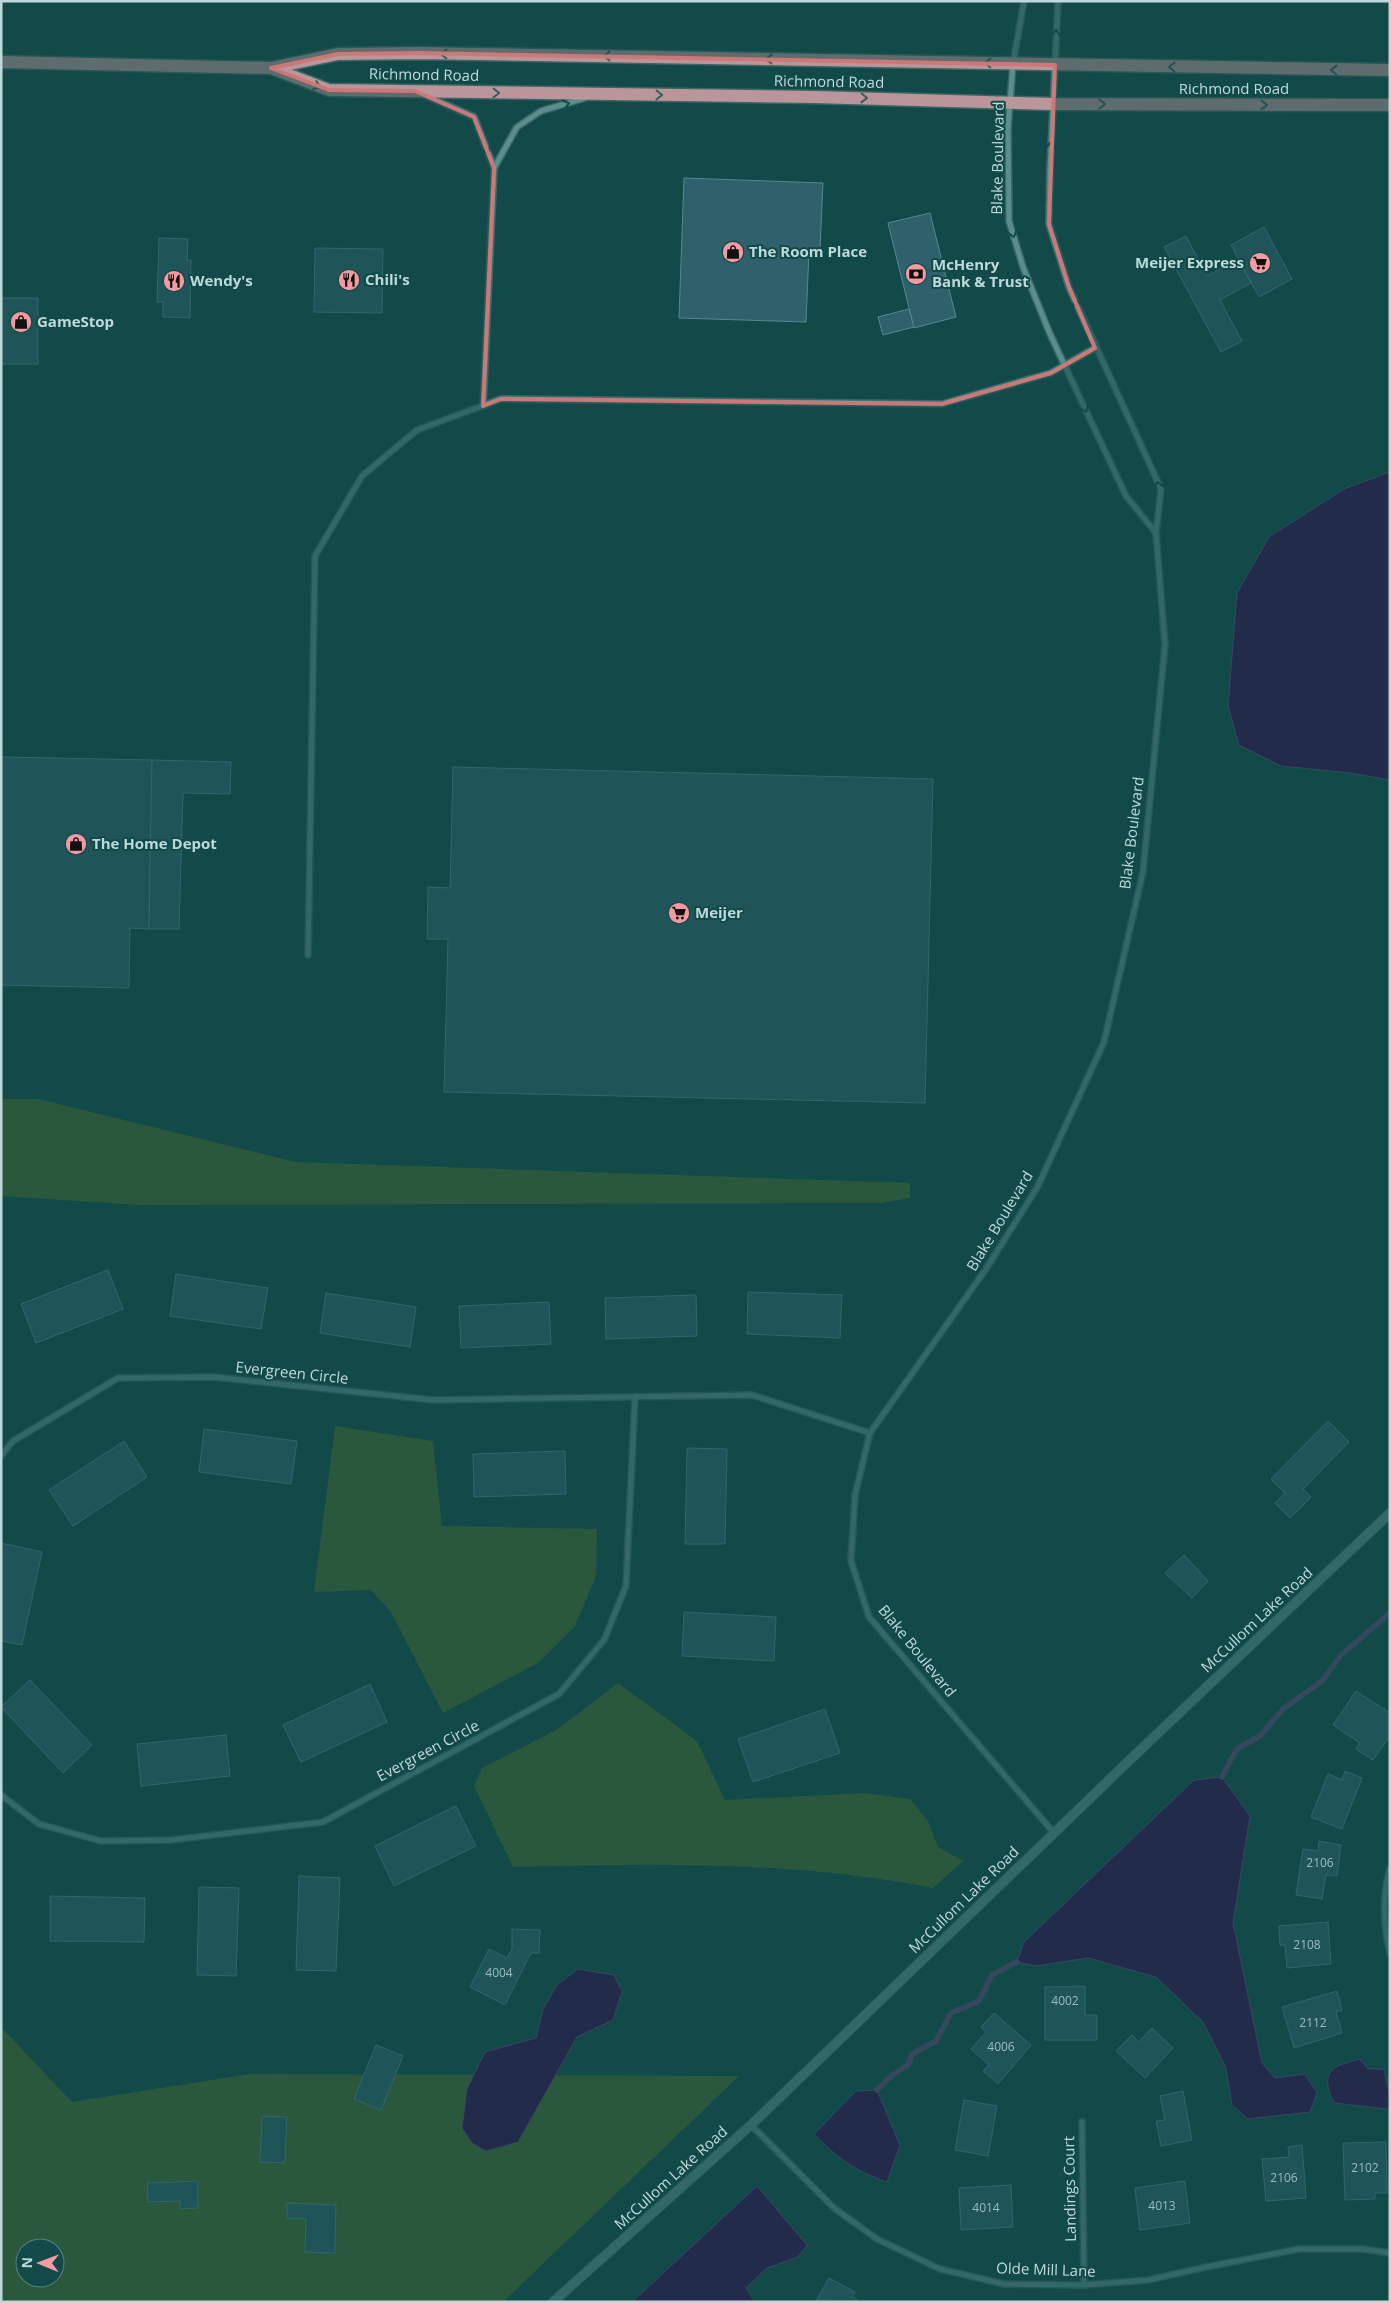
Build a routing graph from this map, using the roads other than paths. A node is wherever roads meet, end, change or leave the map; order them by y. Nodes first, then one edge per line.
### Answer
1 (1024, 1) edge
2 (1058, 1) edge
3 (1, 62) edge
4 (1013, 64) junction
5 (1054, 65) junction
6 (271, 68) junction
7 (1390, 70) edge
8 (415, 91) junction
9 (598, 94) junction
10 (1011, 102) junction
11 (1053, 104) junction
12 (1390, 105) edge
13 (494, 168) junction
14 (1095, 348) junction
15 (1065, 365) junction
16 (483, 406) junction
17 (1156, 533) junction
18 (308, 955) dead end
19 (635, 1397) junction
20 (870, 1433) junction
21 (1, 1456) edge
22 (1390, 1513) edge
23 (1, 1795) edge
24 (1054, 1833) junction
25 (1390, 1868) edge
26 (1390, 1953) edge
27 (1082, 2122) dead end
28 (751, 2125) junction
29 (1390, 2252) edge
30 (1084, 2285) junction
31 (553, 2302) edge

1 - 4 street, Blake Boulevard
5 -> 2 street, Blake Boulevard
3 - 6 main road, Richmond Road
4 - 5 main road, Richmond Road
4 -> 6 main road, Richmond Road
4 - 10 street, Blake Boulevard
7 -> 5 main road, Richmond Road
5 - 11 street, Blake Boulevard
6 -> 8 main road, Richmond Road
8 -> 9 main road, Richmond Road
8 -> 13 street
9 -> 10 main road, Richmond Road
13 -> 9 street
10 - 11 main road, Richmond Road
10 -> 15 street, Blake Boulevard
11 -> 12 main road, Richmond Road
14 -> 11 street, Blake Boulevard
13 - 16 street
14 - 15 street
17 -> 14 street, Blake Boulevard
15 - 16 street
15 -> 17 street, Blake Boulevard
16 - 18 street
17 - 20 street, Blake Boulevard
19 - 20 street, Evergreen Circle
19 - 21 street, Evergreen Circle
19 - 23 street, Evergreen Circle
20 - 24 street, Blake Boulevard
22 - 24 street, McCullom Lake Road
24 - 28 street, McCullom Lake Road
25 - 26 street
27 - 30 street, Landings Court
28 - 30 street, Olde Mill Lane
28 - 31 street, McCullom Lake Road
29 - 30 street, Olde Mill Lane

